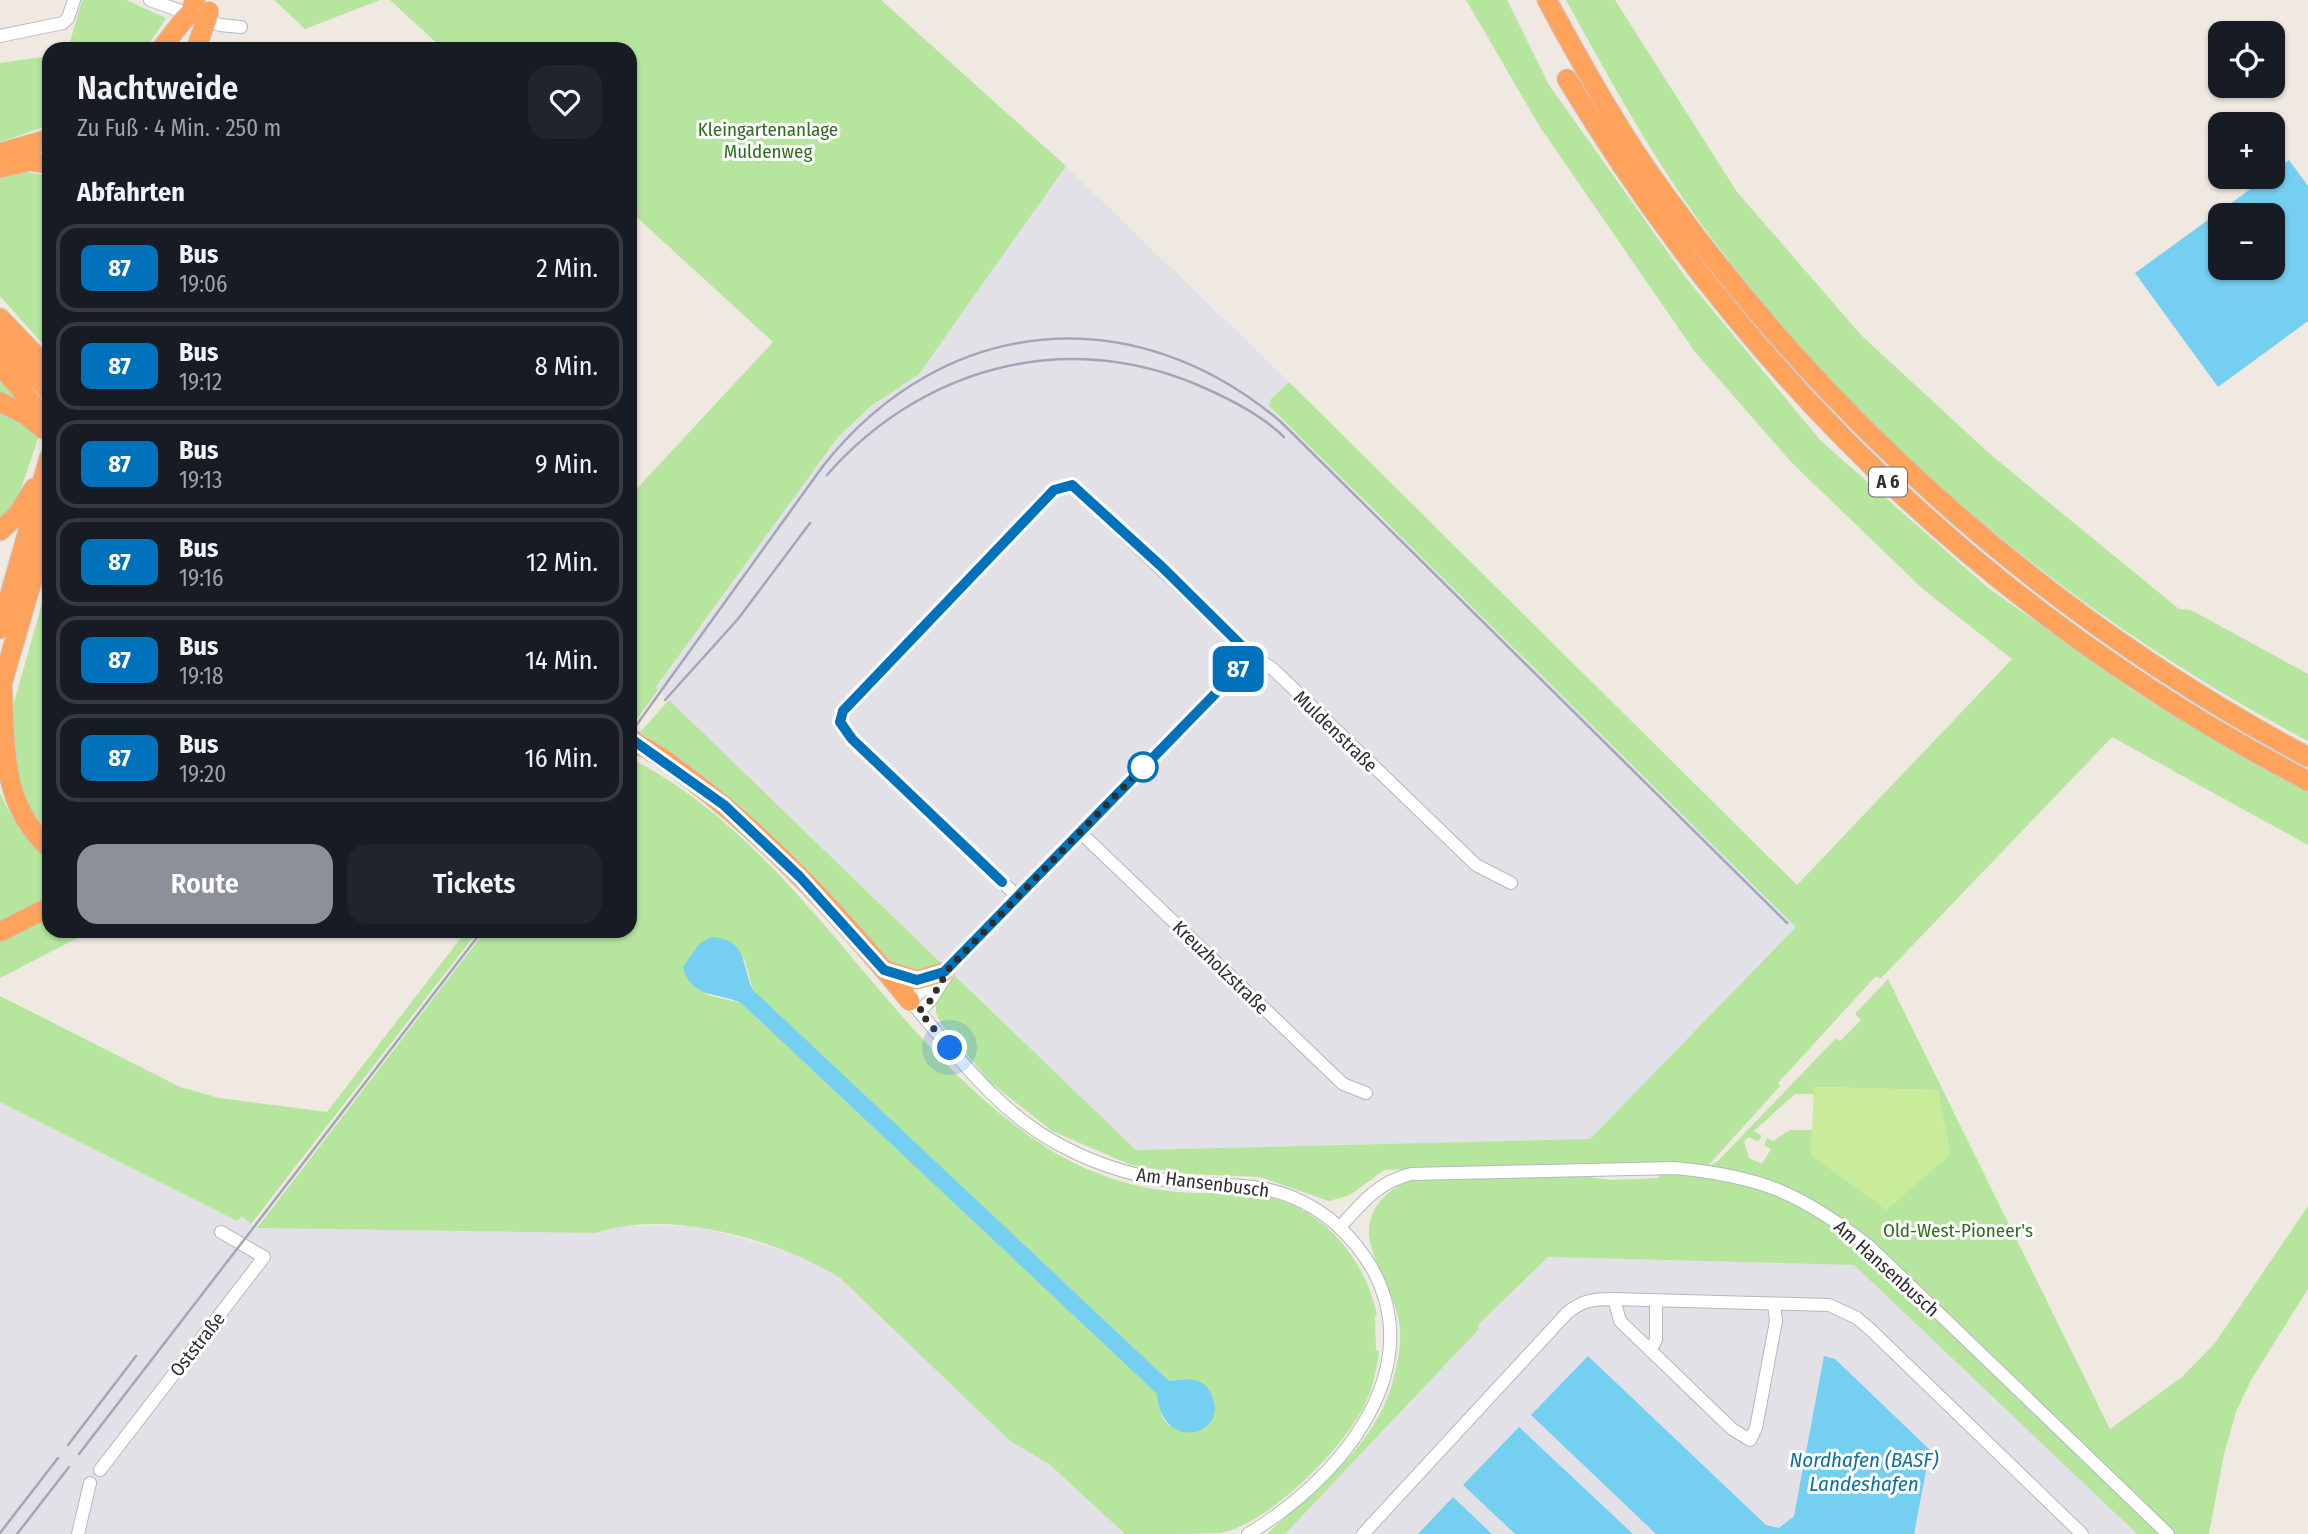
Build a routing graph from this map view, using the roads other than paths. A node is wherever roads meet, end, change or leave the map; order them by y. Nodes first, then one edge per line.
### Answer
1 (74, 0) edge
2 (150, 0) edge
3 (1547, 0) edge
4 (197, 13) edge
5 (241, 27) dead end
6 (0, 36) edge
7 (168, 42) edge
8 (182, 42) edge
9 (196, 42) edge
10 (1567, 79) dead end
11 (42, 141) edge
12 (0, 153) edge
13 (42, 163) edge
14 (0, 168) edge
15 (1, 318) edge
16 (0, 341) edge
17 (42, 362) edge
18 (0, 365) edge
19 (42, 384) edge
20 (0, 402) edge
21 (42, 415) edge
22 (42, 428) edge
23 (42, 481) edge
24 (42, 483) edge
25 (0, 531) edge
26 (42, 547) edge
27 (0, 629) edge
28 (1252, 656) junction
29 (1, 687) edge
30 (637, 744) edge
31 (2308, 757) edge
32 (2308, 781) edge
33 (1080, 833) junction
34 (42, 841) edge
35 (1511, 883) dead end
36 (1018, 897) junction
37 (42, 911) edge
38 (0, 932) edge
39 (947, 969) junction
40 (884, 970) junction
41 (914, 1006) junction
42 (1366, 1093) dead end
43 (1340, 1227) junction
44 (221, 1232) dead end
45 (1614, 1299) junction
46 (1656, 1301) junction
47 (1774, 1304) junction
48 (1650, 1350) junction
49 (100, 1470) dead end
50 (90, 1483) dead end
51 (78, 1534) edge
52 (1248, 1534) edge
53 (1363, 1534) edge
54 (2082, 1534) edge
55 (2168, 1534) edge

1 - 6 street
2 - 5 street
3 - 31 highway, A 6
4 - 7 highway
4 - 8 highway
4 - 9 highway
10 - 32 highway, A 6
11 - 12 highway
13 - 14 highway
15 - 17 highway
16 - 19 highway
18 - 21 highway
20 - 22 highway
23 - 25 highway
24 - 27 highway
26 - 29 highway
28 - 33 street
28 - 35 street, Muldenstraße
28 - 36 street, Muldenstraße
29 - 34 highway
30 - 40 highway
33 - 36 street
33 - 42 street, Kreuzholzstraße
36 - 39 street
37 - 38 highway
39 - 40 highway
39 - 41 street
40 - 41 highway
41 - 43 street, Am Hansenbusch
43 - 52 street, Am Hansenbusch
43 - 55 street, Am Hansenbusch
44 - 49 street, Oststraße
45 - 46 street
45 - 48 street
45 - 53 street
46 - 47 street
46 - 48 street
47 - 48 street
47 - 54 street
50 - 51 street

